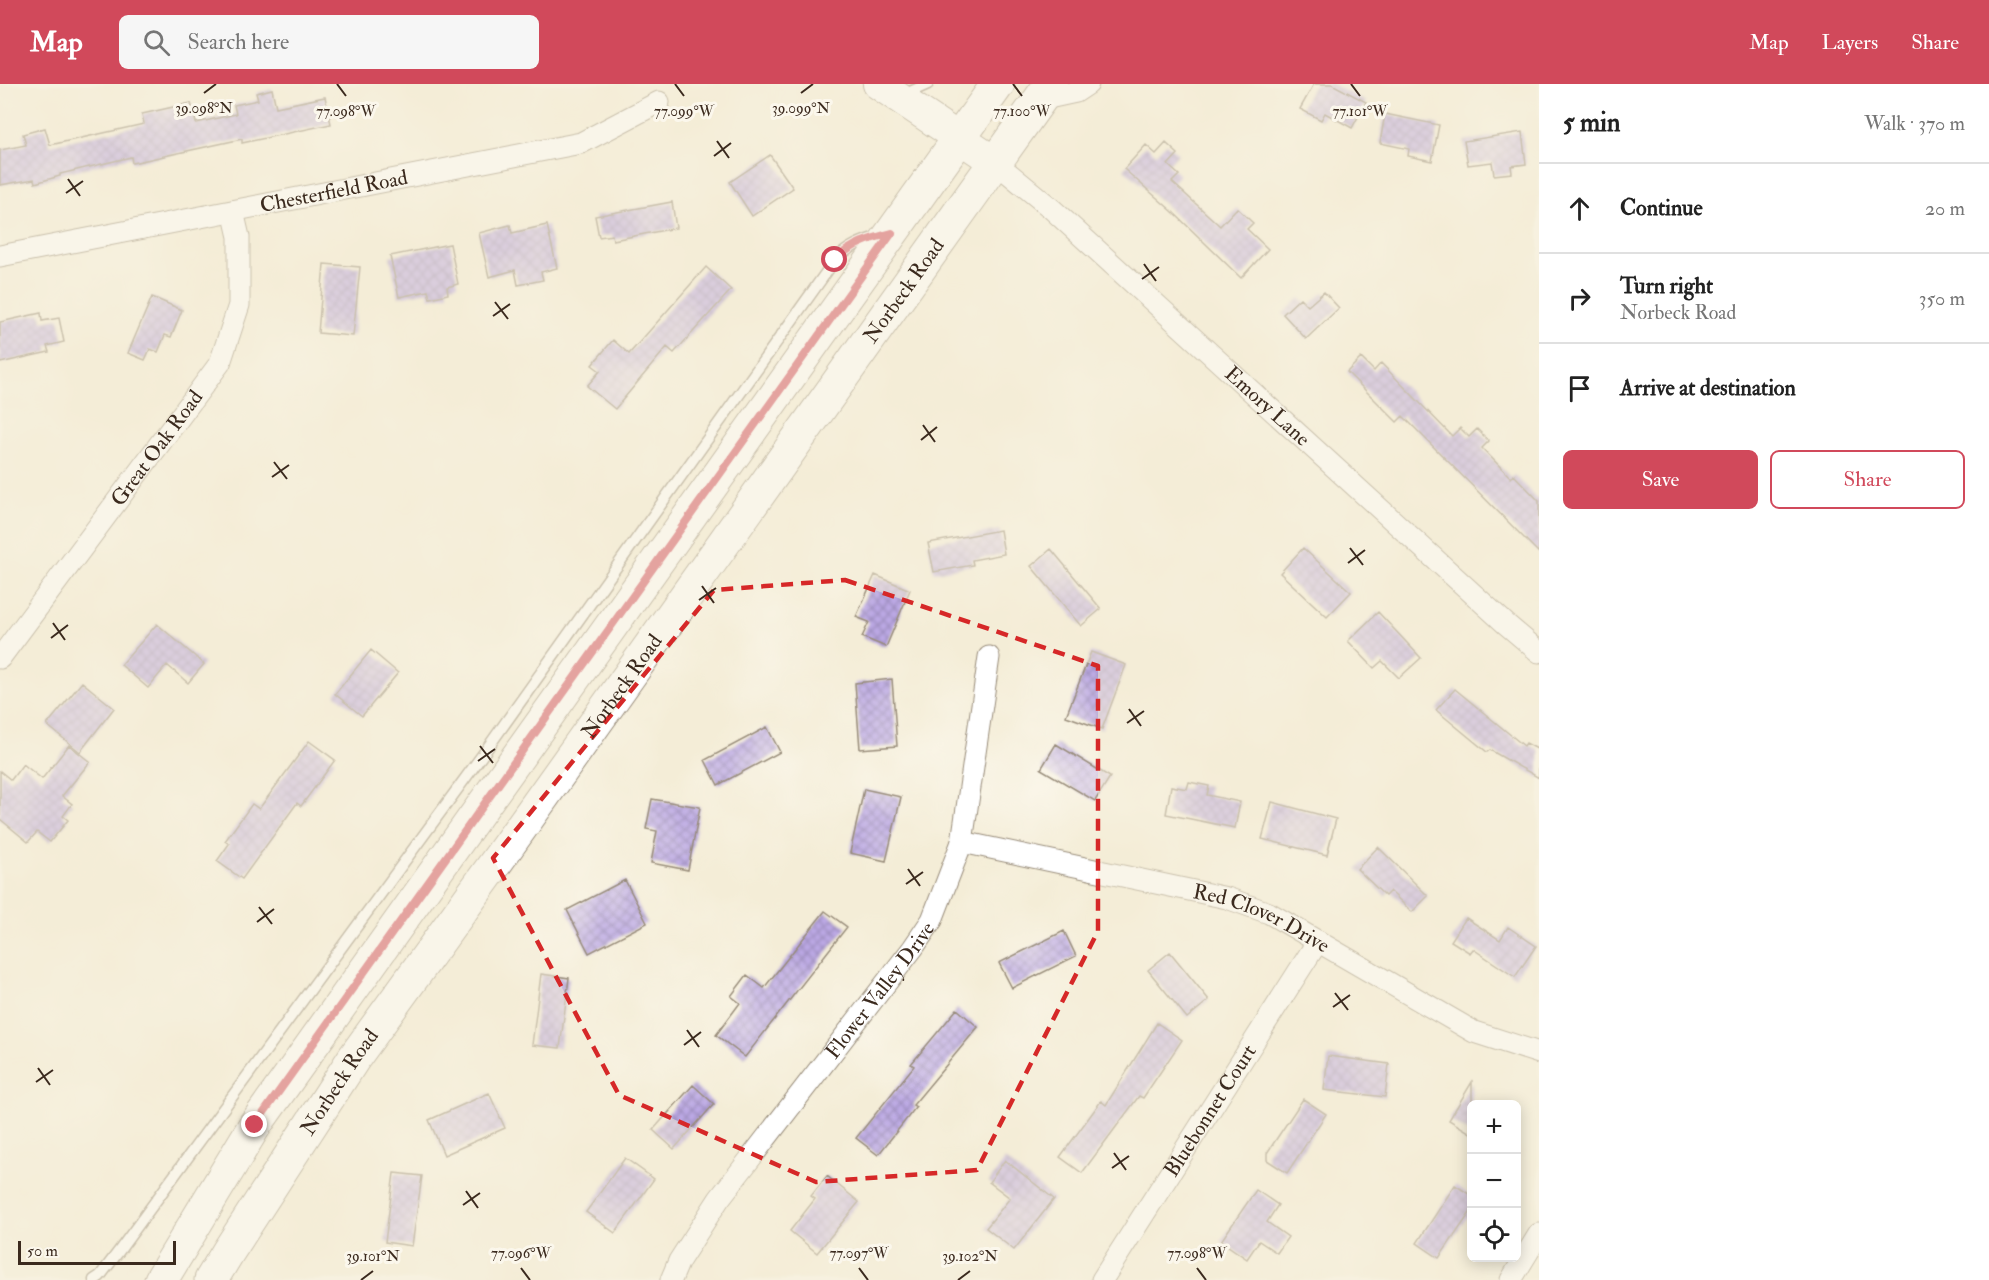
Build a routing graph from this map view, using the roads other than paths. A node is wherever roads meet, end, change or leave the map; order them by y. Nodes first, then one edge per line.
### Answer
1 (928, 84) edge
2 (998, 84) edge
3 (1088, 84) edge
4 (888, 91) edge
5 (1045, 92) edge
6 (659, 102) dead end
7 (959, 138) junction
8 (995, 162) junction
9 (233, 211) junction
10 (892, 233) junction
11 (0, 256) edge
12 (1539, 652) edge
13 (988, 657) dead end
14 (0, 658) edge
15 (962, 842) junction
16 (1318, 941) junction
17 (1539, 1053) edge
18 (1539, 1234) edge
19 (94, 1280) edge
20 (161, 1280) edge
21 (211, 1280) edge
22 (671, 1280) edge
23 (1102, 1280) edge
24 (1511, 1280) edge

1 - 4 lane
2 - 7 main road, Norbeck Road
3 - 5 street, Norbeck Road
4 - 7 main road
5 - 8 main road, Norbeck Road
6 - 9 street, Chesterfield Road
7 - 8 main road
7 - 10 main road, Norbeck Road
8 - 12 street, Emory Lane
8 - 21 main road, Norbeck Road
9 - 11 street, Chesterfield Road
9 - 14 street, Great Oak Road
10 - 19 lane
10 - 20 main road, Norbeck Road
13 - 15 street, Flower Valley Drive
15 - 16 street, Red Clover Drive
15 - 22 street, Flower Valley Drive
16 - 17 street, Red Clover Drive
16 - 23 street, Bluebonnet Court
18 - 24 street

